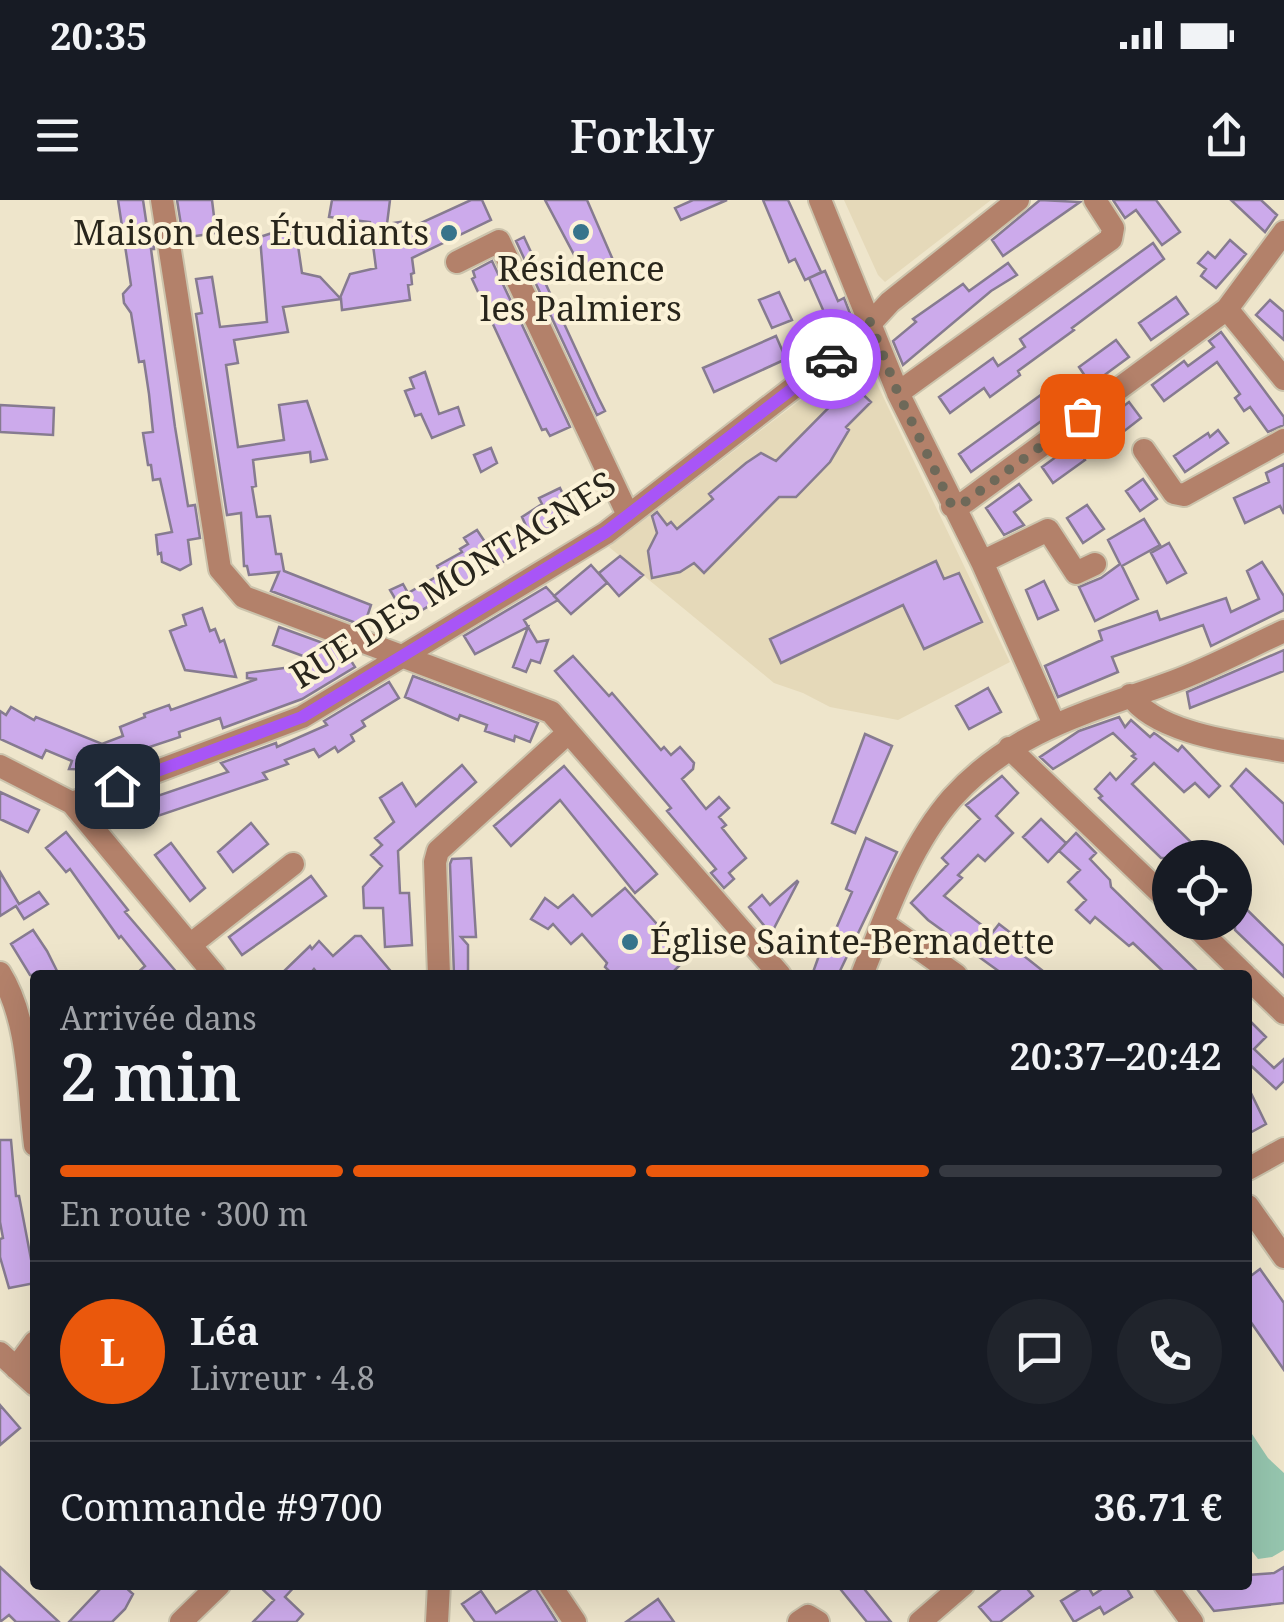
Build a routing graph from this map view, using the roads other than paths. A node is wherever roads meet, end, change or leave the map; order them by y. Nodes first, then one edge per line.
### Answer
1 (162, 200) edge
2 (820, 200) edge
3 (1018, 200) edge
4 (1095, 200) edge
5 (1284, 232) edge
6 (458, 262) dead end
7 (1228, 309) junction
8 (870, 322) junction
9 (1284, 379) edge
10 (898, 393) junction
11 (1284, 440) edge
12 (1144, 450) dead end
13 (952, 506) junction
14 (628, 514) junction
15 (982, 562) junction
16 (1095, 564) dead end
17 (1284, 631) edge
18 (400, 656) junction
19 (1130, 695) junction
20 (1054, 724) junction
21 (568, 733) junction
22 (1009, 748) junction
23 (1284, 752) edge
24 (0, 766) edge
25 (72, 803) junction
26 (293, 864) dead end
27 (1152, 885) edge
28 (883, 922) junction
29 (1209, 940) edge
30 (190, 945) junction
31 (210, 970) edge
32 (439, 970) edge
33 (776, 970) edge
34 (864, 970) edge
35 (949, 970) edge
36 (1240, 970) edge
37 (0, 973) edge
38 (1252, 982) edge
39 (1284, 1013) edge
40 (30, 1107) edge
41 (1284, 1149) edge
42 (1252, 1167) edge
43 (1252, 1212) edge
44 (1284, 1257) edge
45 (30, 1346) edge
46 (8, 1361) edge
47 (30, 1381) edge
48 (215, 1590) edge
49 (438, 1590) edge
50 (553, 1590) edge
51 (959, 1590) edge
52 (1169, 1590) edge
53 (936, 1617) edge
54 (181, 1622) edge
55 (437, 1622) edge
56 (575, 1622) edge
57 (799, 1622) edge
58 (818, 1622) edge
59 (1192, 1622) edge

1 - 18 street
2 - 8 street
3 - 8 street, RUE DES MONTAGNES
4 - 10 street
5 - 7 street
6 - 14 street
7 - 9 street
7 - 13 street
8 - 10 street
8 - 14 street, RUE DES MONTAGNES
10 - 13 street
11 - 12 street
13 - 15 street
14 - 18 street, RUE DES MONTAGNES
15 - 16 street
15 - 20 street
17 - 19 street
18 - 21 street
18 - 25 street, RUE DES MONTAGNES
19 - 20 street
19 - 23 street
20 - 22 street
21 - 32 street
21 - 33 street
22 - 27 street
22 - 28 street
24 - 25 street
25 - 30 street
26 - 30 street
28 - 34 street
28 - 35 street
29 - 36 street
30 - 31 street
37 - 40 street
38 - 39 street
41 - 42 street
43 - 44 street
45 - 46 street
46 - 47 street
48 - 54 street
49 - 55 street
50 - 56 street
51 - 53 street
52 - 59 street
57 - 58 street

